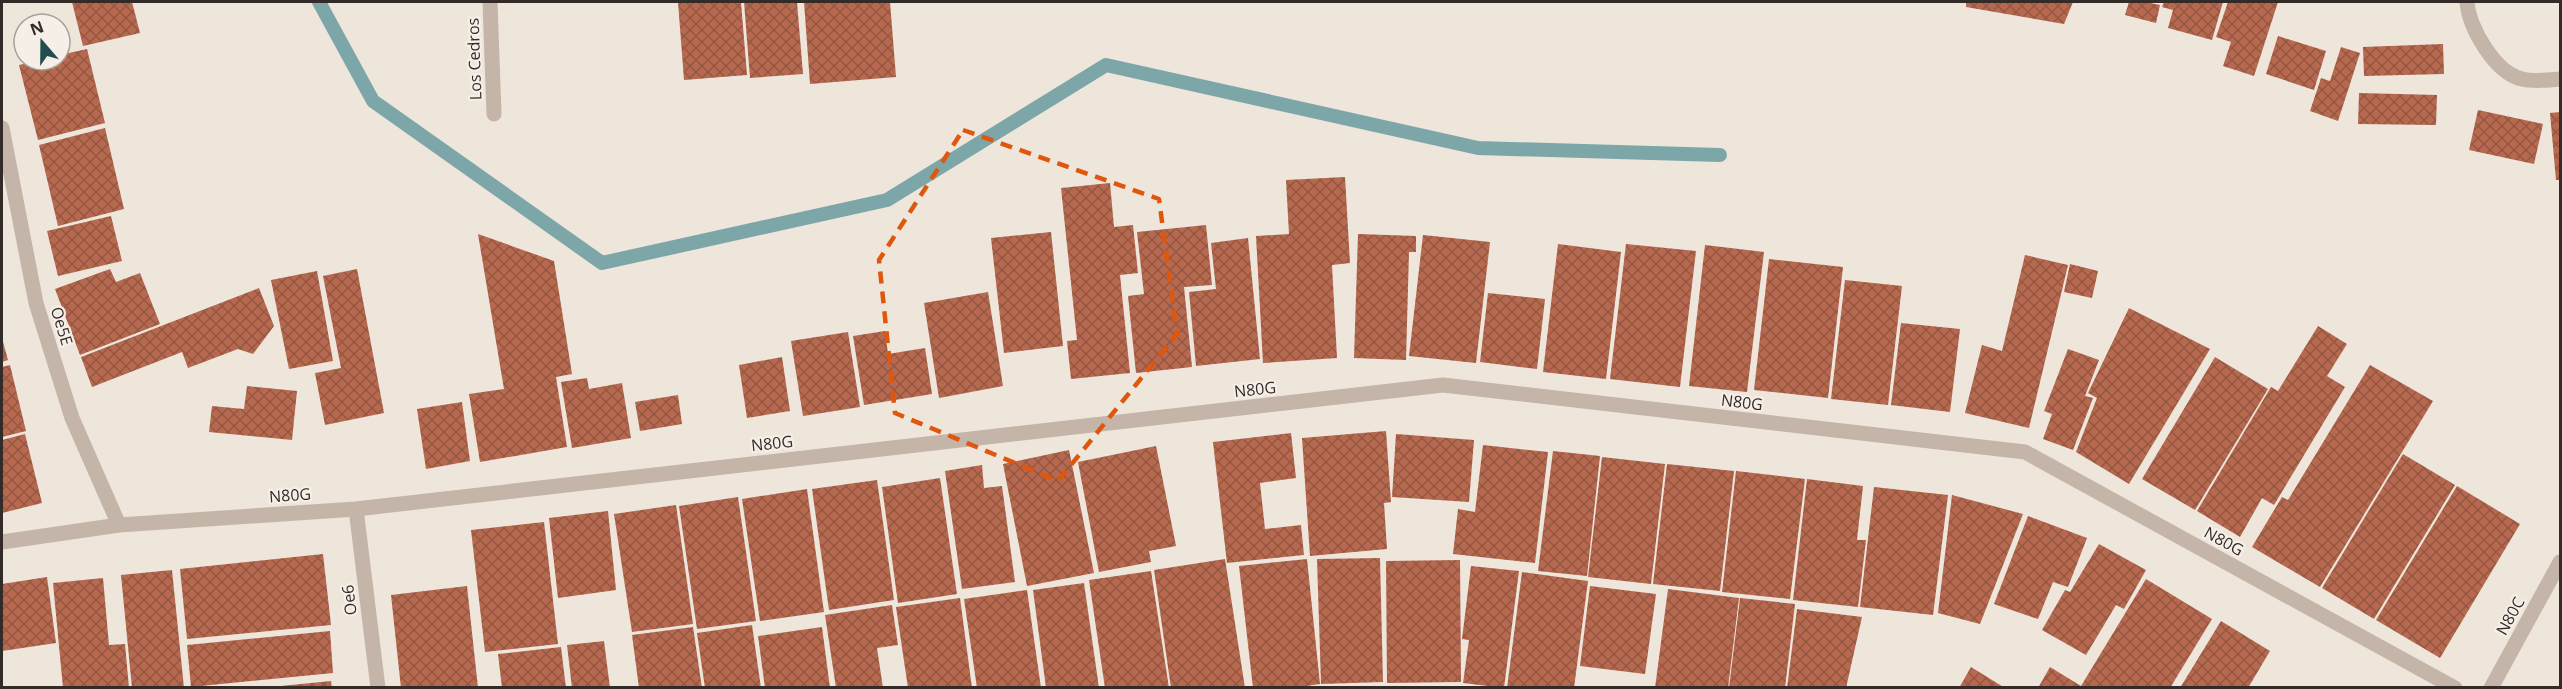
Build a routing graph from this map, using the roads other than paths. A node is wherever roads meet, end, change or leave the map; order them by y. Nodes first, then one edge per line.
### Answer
1 (490, 2) edge
2 (2467, 2) edge
3 (2560, 79) edge
4 (494, 114) dead end
5 (2, 128) edge
6 (356, 508) junction
7 (119, 525) junction
8 (2, 542) edge
9 (2560, 562) edge
10 (378, 687) edge
11 (2455, 687) edge
12 (2491, 687) edge

1 - 4 street, Los Cedros
2 - 3 street
5 - 7 street, Oe5E
6 - 7 street, N80G
6 - 10 street, Oe6
6 - 11 street, N80G
7 - 8 street, N80G
9 - 12 street, N80C

